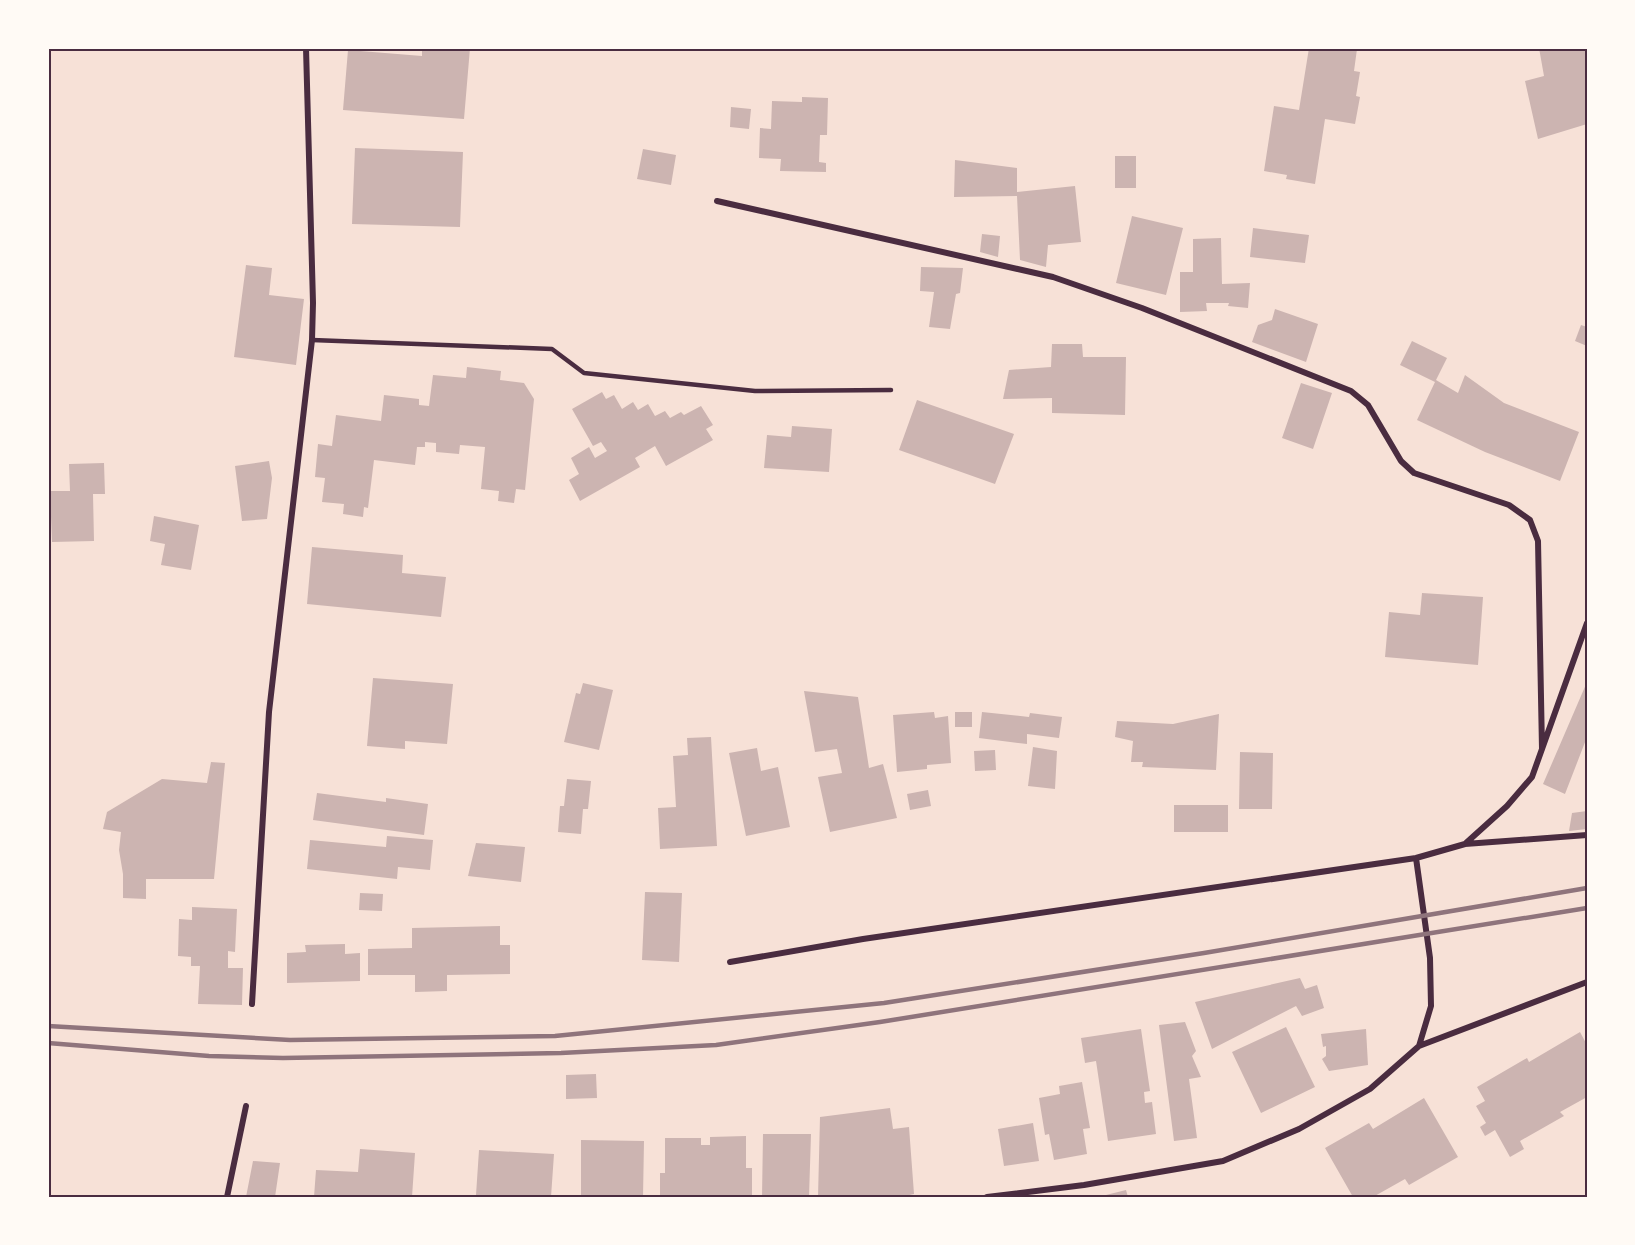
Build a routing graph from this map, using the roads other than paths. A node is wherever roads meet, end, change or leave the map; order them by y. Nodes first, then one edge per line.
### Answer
1 (306, 48) edge
2 (717, 201) dead end
3 (312, 340) junction
4 (891, 390) dead end
5 (1587, 623) edge
6 (1542, 749) junction
7 (1587, 835) edge
8 (1465, 844) junction
9 (1416, 858) junction
10 (730, 962) dead end
11 (1587, 982) edge
12 (252, 1004) dead end
13 (1419, 1046) junction
14 (246, 1106) dead end
15 (227, 1197) edge
16 (987, 1197) edge

1 - 3 street
2 - 6 street
3 - 4 lane
3 - 12 street
5 - 6 street
6 - 8 street
7 - 8 street
8 - 9 street
9 - 10 street
9 - 13 street
11 - 13 street
13 - 16 street
14 - 15 street

